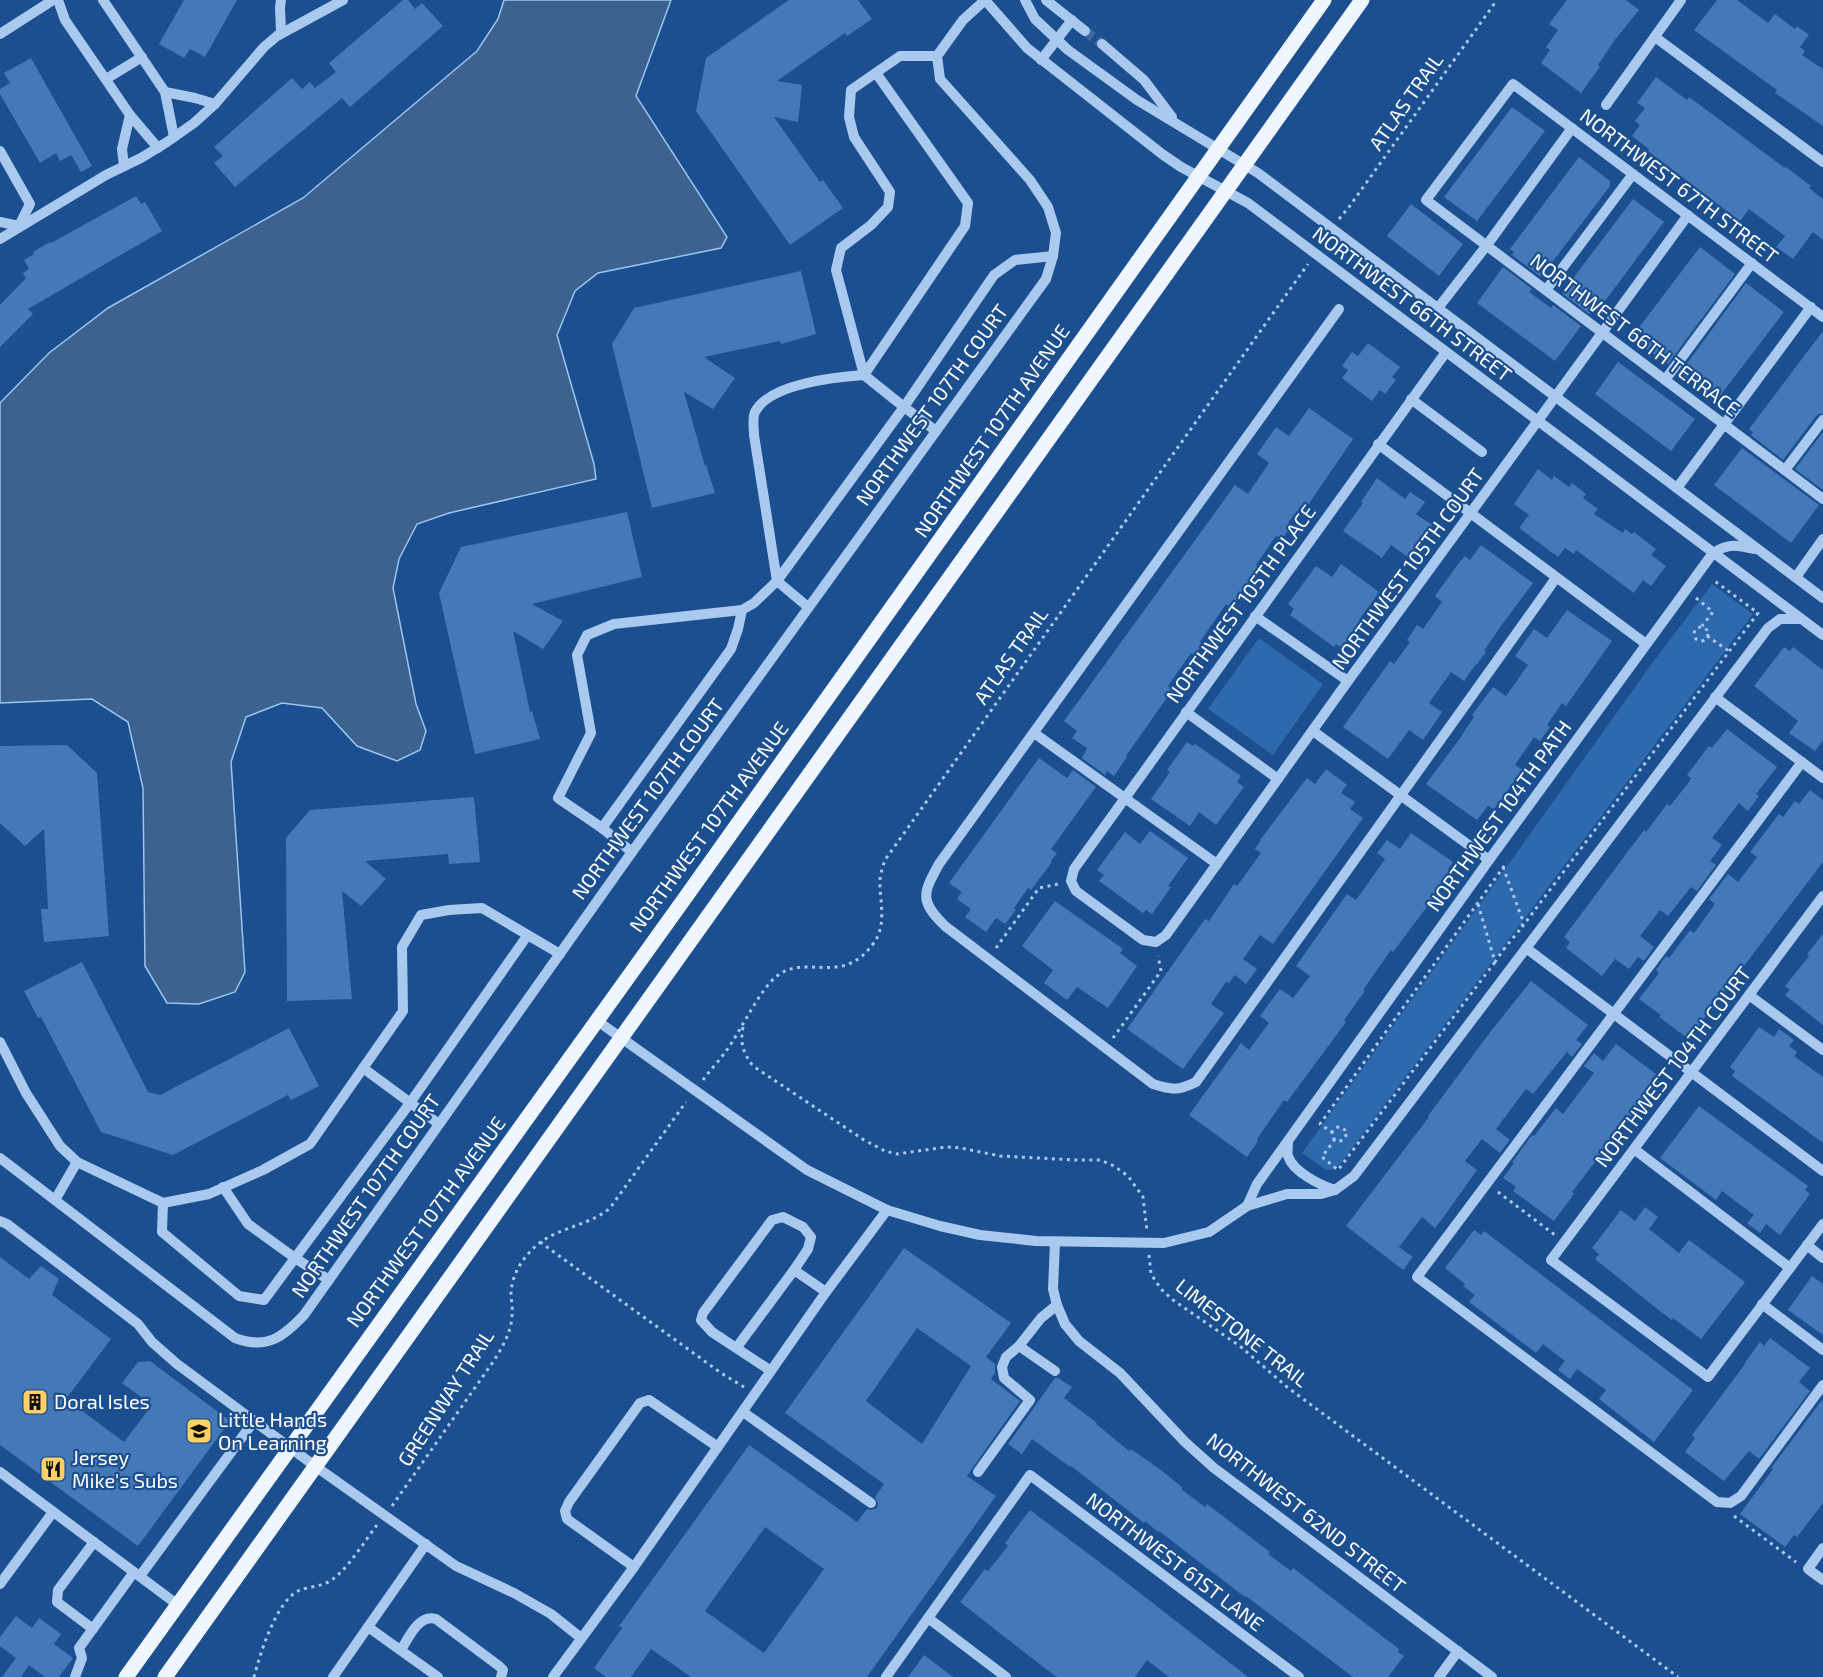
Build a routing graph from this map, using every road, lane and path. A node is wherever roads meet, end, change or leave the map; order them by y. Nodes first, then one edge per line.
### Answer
1 (52, 0) edge
2 (58, 0) edge
3 (103, 0) edge
4 (281, 0) edge
5 (343, 0) edge
6 (985, 0) edge
7 (1025, 0) edge
8 (1046, 0) edge
9 (1324, 0) edge
10 (1362, 0) edge
11 (1497, 0) edge
12 (1681, 0) edge
13 (1072, 20) junction
14 (1085, 31) tunnel mouth
15 (281, 33) junction
16 (0, 34) edge
17 (1655, 37) junction
18 (1056, 41) junction
19 (1102, 44) tunnel mouth
20 (937, 56) junction
21 (142, 57) junction
22 (1041, 60) junction
23 (876, 73) junction
24 (106, 80) junction
25 (165, 92) junction
26 (215, 104) junction
27 (1606, 105) dead end
28 (130, 116) junction
29 (1176, 122) junction
30 (1572, 128) junction
31 (174, 137) junction
32 (158, 148) junction
33 (1218, 150) junction
34 (0, 151) edge
35 (1823, 162) edge
36 (1244, 164) junction
37 (124, 166) junction
38 (1634, 174) junction
39 (1199, 177) junction
40 (1225, 190) junction
41 (1426, 200) joint
42 (1688, 215) junction
43 (1338, 220) dead end
44 (0, 222) edge
45 (19, 226) junction
46 (0, 239) edge
47 (1487, 245) junction
48 (1053, 256) junction
49 (1308, 262) dead end
50 (1752, 263) junction
51 (1546, 290) junction
52 (1810, 307) junction
53 (1438, 308) junction
54 (1339, 309) dead end
55 (1823, 317) edge
56 (1602, 332) junction
57 (1446, 352) junction
58 (864, 375) junction
59 (1665, 380) junction
60 (1556, 396) junction
61 (1411, 399) junction
62 (904, 407) junction
63 (1538, 420) junction
64 (1823, 420) edge
65 (1724, 425) junction
66 (936, 431) junction
67 (1378, 444) junction
68 (1482, 452) dead end
69 (1785, 470) junction
70 (1677, 488) junction
71 (1823, 499) edge
72 (1471, 512) junction
73 (1823, 539) edge
74 (1758, 549) junction
75 (1713, 552) junction
76 (1796, 577) junction
77 (1556, 578) junction
78 (777, 581) junction
79 (1707, 586) dead end
80 (1685, 590) junction
81 (1702, 592) dead end
82 (1823, 598) edge
83 (1697, 600) junction
84 (808, 607) junction
85 (742, 610) junction
86 (1255, 616) junction
87 (1801, 619) junction
88 (1702, 627) junction
89 (1823, 635) edge
90 (1707, 636) junction
91 (1646, 644) junction
92 (1729, 651) junction
93 (1742, 662) junction
94 (1348, 681) junction
95 (1715, 696) junction
96 (1186, 712) junction
97 (1313, 731) junction
98 (1034, 734) junction
99 (1802, 762) junction
100 (1823, 778) edge
101 (1278, 779) junction
102 (1401, 796) junction
103 (1124, 798) junction
104 (602, 828) junction
105 (632, 852) junction
106 (1509, 859) dead end
107 (1489, 860) junction
108 (1217, 864) junction
109 (1503, 867) junction
110 (1071, 881) junction
111 (1823, 896) edge
112 (1478, 904) junction
113 (1522, 927) junction
114 (527, 936) junction
115 (1156, 942) junction
116 (1526, 948) junction
117 (1504, 950) junction
118 (560, 954) junction
119 (988, 959) junction
120 (1518, 960) junction
121 (1495, 962) junction
122 (1749, 995) junction
123 (1614, 1014) junction
124 (596, 1020) junction
125 (743, 1025) junction
126 (621, 1037) junction
127 (0, 1042) edge
128 (1106, 1048) junction
129 (1823, 1050) edge
130 (363, 1068) junction
131 (1691, 1072) junction
132 (694, 1090) junction
133 (410, 1103) junction
134 (439, 1124) junction
135 (1333, 1133) junction
136 (1335, 1140) junction
137 (1288, 1141) junction
138 (1634, 1149) junction
139 (0, 1158) edge
140 (77, 1162) junction
141 (1823, 1171) edge
142 (1487, 1184) junction
143 (223, 1187) junction
144 (1335, 1190) junction
145 (55, 1200) junction
146 (163, 1203) junction
147 (1247, 1206) junction
148 (887, 1210) junction
149 (0, 1221) edge
150 (1823, 1224) edge
151 (540, 1242) junction
152 (1055, 1242) junction
153 (1564, 1242) junction
154 (1148, 1243) junction
155 (1807, 1245) junction
156 (295, 1258) junction
157 (1823, 1258) edge
158 (1790, 1268) junction
159 (794, 1270) junction
160 (329, 1280) junction
161 (826, 1292) junction
162 (1057, 1305) junction
163 (1762, 1305) junction
164 (1019, 1346) junction
165 (737, 1347) junction
166 (1823, 1350) edge
167 (771, 1371) junction
168 (1055, 1371) dead end
169 (1823, 1385) edge
170 (756, 1394) junction
171 (742, 1412) junction
172 (254, 1421) junction
173 (718, 1447) junction
174 (290, 1448) junction
175 (315, 1466) junction
176 (0, 1472) edge
177 (978, 1472) dead end
178 (871, 1503) dead end
179 (1730, 1503) junction
180 (53, 1512) junction
181 (385, 1515) junction
182 (94, 1542) junction
183 (426, 1544) junction
184 (1823, 1548) edge
185 (634, 1567) junction
186 (1808, 1569) junction
187 (137, 1574) junction
188 (1823, 1580) edge
189 (0, 1584) edge
190 (178, 1605) junction
191 (928, 1618) junction
192 (368, 1627) junction
193 (93, 1629) junction
194 (581, 1638) junction
195 (400, 1650) junction
196 (1458, 1651) junction
197 (1296, 1676) edge
198 (75, 1677) edge
199 (126, 1677) edge
200 (165, 1677) edge
201 (254, 1677) edge
202 (333, 1677) edge
203 (438, 1677) edge
204 (501, 1677) edge
205 (553, 1677) edge
206 (886, 1677) edge
207 (1006, 1677) edge
208 (1439, 1677) edge
209 (1492, 1677) edge
210 (1678, 1677) edge

1 - 16 street
2 - 24 street
3 - 21 street
4 - 15 street
5 - 15 street
6 - 20 street
6 - 22 street, NORTHWEST 66TH STREET
7 - 18 street, NORTHWEST 66TH STREET
8 - 13 street
9 - 33 main road, NORTHWEST 107TH AVENUE
10 - 36 main road
11 - 43 path, ATLAS TRAIL
12 - 17 street
13 - 14 street
13 - 18 street
15 - 26 street
17 - 27 street
17 - 35 street
18 - 22 street
18 - 29 street, NORTHWEST 66TH STREET
19 - 29 street, NORTHWEST 66TH STREET
20 - 23 street
20 - 48 street, NORTHWEST 107TH COURT
21 - 24 street
21 - 25 street
22 - 39 street, NORTHWEST 66TH STREET
23 - 58 street
23 - 58 street
24 - 28 street
25 - 26 street
25 - 31 street
26 - 31 street
28 - 32 street
28 - 37 street
29 - 33 street, NORTHWEST 66TH STREET
30 - 38 street, NORTHWEST 67TH STREET
30 - 41 street, NORTHWEST 67TH STREET
30 - 47 street
31 - 32 street
32 - 37 street
33 - 36 street, NORTHWEST 66TH STREET
33 - 39 main road, NORTHWEST 107TH AVENUE
34 - 45 street
36 - 40 main road
36 - 53 street, NORTHWEST 66TH STREET
37 - 45 street
38 - 42 street, NORTHWEST 67TH STREET
38 - 51 street
39 - 40 street, NORTHWEST 66TH STREET
39 - 124 main road, NORTHWEST 107TH AVENUE
40 - 57 street, NORTHWEST 66TH STREET
40 - 126 main road
41 - 47 street, NORTHWEST 66TH TERRACE
42 - 50 street, NORTHWEST 67TH STREET
42 - 56 street, NORTHWEST 105TH COURT
44 - 45 street
45 - 46 street
47 - 51 street, NORTHWEST 66TH TERRACE
47 - 53 street
48 - 62 street
48 - 66 street, NORTHWEST 107TH COURT
49 - 125 path, ATLAS TRAIL
50 - 52 street, NORTHWEST 67TH STREET
50 - 59 street
51 - 56 street, NORTHWEST 66TH TERRACE
52 - 55 street, NORTHWEST 67TH STREET
52 - 65 street
53 - 60 street, NORTHWEST 66TH STREET
54 - 98 street
56 - 59 street, NORTHWEST 66TH TERRACE
56 - 60 street, NORTHWEST 105TH COURT
57 - 61 street, NORTHWEST 105TH PLACE
57 - 63 street, NORTHWEST 66TH STREET
58 - 62 street
58 - 78 street
59 - 65 street, NORTHWEST 66TH TERRACE
60 - 63 street, NORTHWEST 105TH COURT
60 - 70 street, NORTHWEST 66TH STREET
61 - 67 street, NORTHWEST 105TH PLACE
61 - 68 street
62 - 66 street
62 - 78 street
63 - 72 street, NORTHWEST 105TH COURT
63 - 75 street, NORTHWEST 66TH STREET
64 - 69 street
65 - 69 street, NORTHWEST 66TH TERRACE
65 - 70 street
66 - 84 street, NORTHWEST 107TH COURT
67 - 72 street
67 - 86 street, NORTHWEST 105TH PLACE
69 - 71 street, NORTHWEST 66TH TERRACE
70 - 74 street, NORTHWEST 66TH STREET
72 - 77 street
72 - 94 street, NORTHWEST 105TH COURT
73 - 76 street
74 - 75 street
74 - 76 street, NORTHWEST 66TH STREET
75 - 80 street, NORTHWEST 104TH PATH
75 - 87 street, NORTHWEST 66TH STREET
76 - 82 street, NORTHWEST 66TH STREET
77 - 91 street
77 - 102 street
78 - 84 street
78 - 85 street
79 - 92 path
80 - 83 path
80 - 91 street, NORTHWEST 104TH PATH
81 - 83 path
83 - 88 path
84 - 105 street, NORTHWEST 107TH COURT
85 - 104 street
85 - 104 street
86 - 94 street
86 - 96 street, NORTHWEST 105TH PLACE
87 - 89 street, NORTHWEST 66TH STREET
87 - 93 street
88 - 90 path
88 - 90 path
90 - 92 path
91 - 107 street, NORTHWEST 104TH PATH
92 - 93 path
92 - 113 path
93 - 95 street
94 - 97 street, NORTHWEST 105TH COURT
95 - 99 street
95 - 116 street
96 - 101 street
96 - 103 street, NORTHWEST 105TH PLACE
97 - 101 street, NORTHWEST 105TH COURT
97 - 102 street
98 - 103 street
98 - 119 street
99 - 100 street
99 - 123 street
101 - 108 street, NORTHWEST 105TH COURT
102 - 107 street
102 - 128 street
103 - 108 street
103 - 110 street, NORTHWEST 105TH PLACE
104 - 105 street
105 - 118 street, NORTHWEST 107TH COURT
106 - 109 path
107 - 137 street, NORTHWEST 104TH PATH
108 - 115 street, NORTHWEST 105TH COURT
109 - 112 path
109 - 113 path
110 - 115 street
110 - 119 path
111 - 122 street, NORTHWEST 104TH COURT
112 - 121 path
112 - 135 path
113 - 117 path
114 - 118 street
114 - 130 street
114 - 133 street
115 - 128 path
116 - 120 street
116 - 123 street
117 - 120 path
117 - 121 path
118 - 134 street, NORTHWEST 107TH COURT
119 - 128 street
120 - 144 street
121 - 136 path
122 - 129 street
122 - 131 street, NORTHWEST 104TH COURT
123 - 131 street
123 - 142 street
124 - 126 street
124 - 174 main road, NORTHWEST 107TH AVENUE
125 - 132 path, GREENWAY TRAIL
125 - 154 path, LIMESTONE TRAIL
126 - 132 street
126 - 175 main road
127 - 140 street
130 - 133 street
130 - 143 street
131 - 138 street, NORTHWEST 104TH COURT
131 - 141 street
132 - 148 street
132 - 151 path, GREENWAY TRAIL
133 - 134 street
133 - 156 street
134 - 160 street, NORTHWEST 107TH COURT
135 - 136 path
135 - 136 path
137 - 144 street
137 - 147 street, NORTHWEST 104TH PATH
138 - 153 street, NORTHWEST 104TH COURT
138 - 158 street
139 - 145 street, NORTHWEST 107TH COURT
140 - 145 street
140 - 146 street
142 - 153 path
142 - 179 street
143 - 146 street
143 - 156 street
144 - 147 street
145 - 160 street, NORTHWEST 107TH COURT
146 - 156 street
147 - 154 street
148 - 152 street
148 - 161 street
149 - 172 street
150 - 155 street
151 - 170 path
151 - 181 path, GREENWAY TRAIL
152 - 154 street
152 - 162 street, NORTHWEST 62ND STREET
153 - 163 street, NORTHWEST 104TH COURT
154 - 210 path, LIMESTONE TRAIL
155 - 157 street
155 - 158 street
156 - 160 street
158 - 163 street
159 - 161 street
159 - 165 street
159 - 165 street
161 - 167 street
162 - 164 street
162 - 196 street, NORTHWEST 62ND STREET
163 - 166 street
164 - 168 street
164 - 177 street
165 - 167 street
167 - 170 street
169 - 179 street
170 - 171 street
171 - 173 street
171 - 178 street
172 - 174 street
172 - 187 street
173 - 185 street
173 - 185 street
174 - 175 street
174 - 190 main road, NORTHWEST 107TH AVENUE
175 - 181 street
175 - 200 main road
176 - 180 street
179 - 186 path
180 - 182 street
180 - 189 street
181 - 183 street
181 - 201 path, GREENWAY TRAIL
182 - 187 street
182 - 193 street
183 - 192 street
183 - 194 street
184 - 186 street
185 - 194 street
186 - 188 street
187 - 190 street
187 - 193 street
190 - 199 main road, NORTHWEST 107TH AVENUE
191 - 197 street, NORTHWEST 61ST LANE
191 - 206 street
191 - 207 street
192 - 195 street
192 - 202 street
193 - 198 street
194 - 205 street
195 - 203 street
195 - 204 street
196 - 208 street
196 - 209 street, NORTHWEST 62ND STREET

